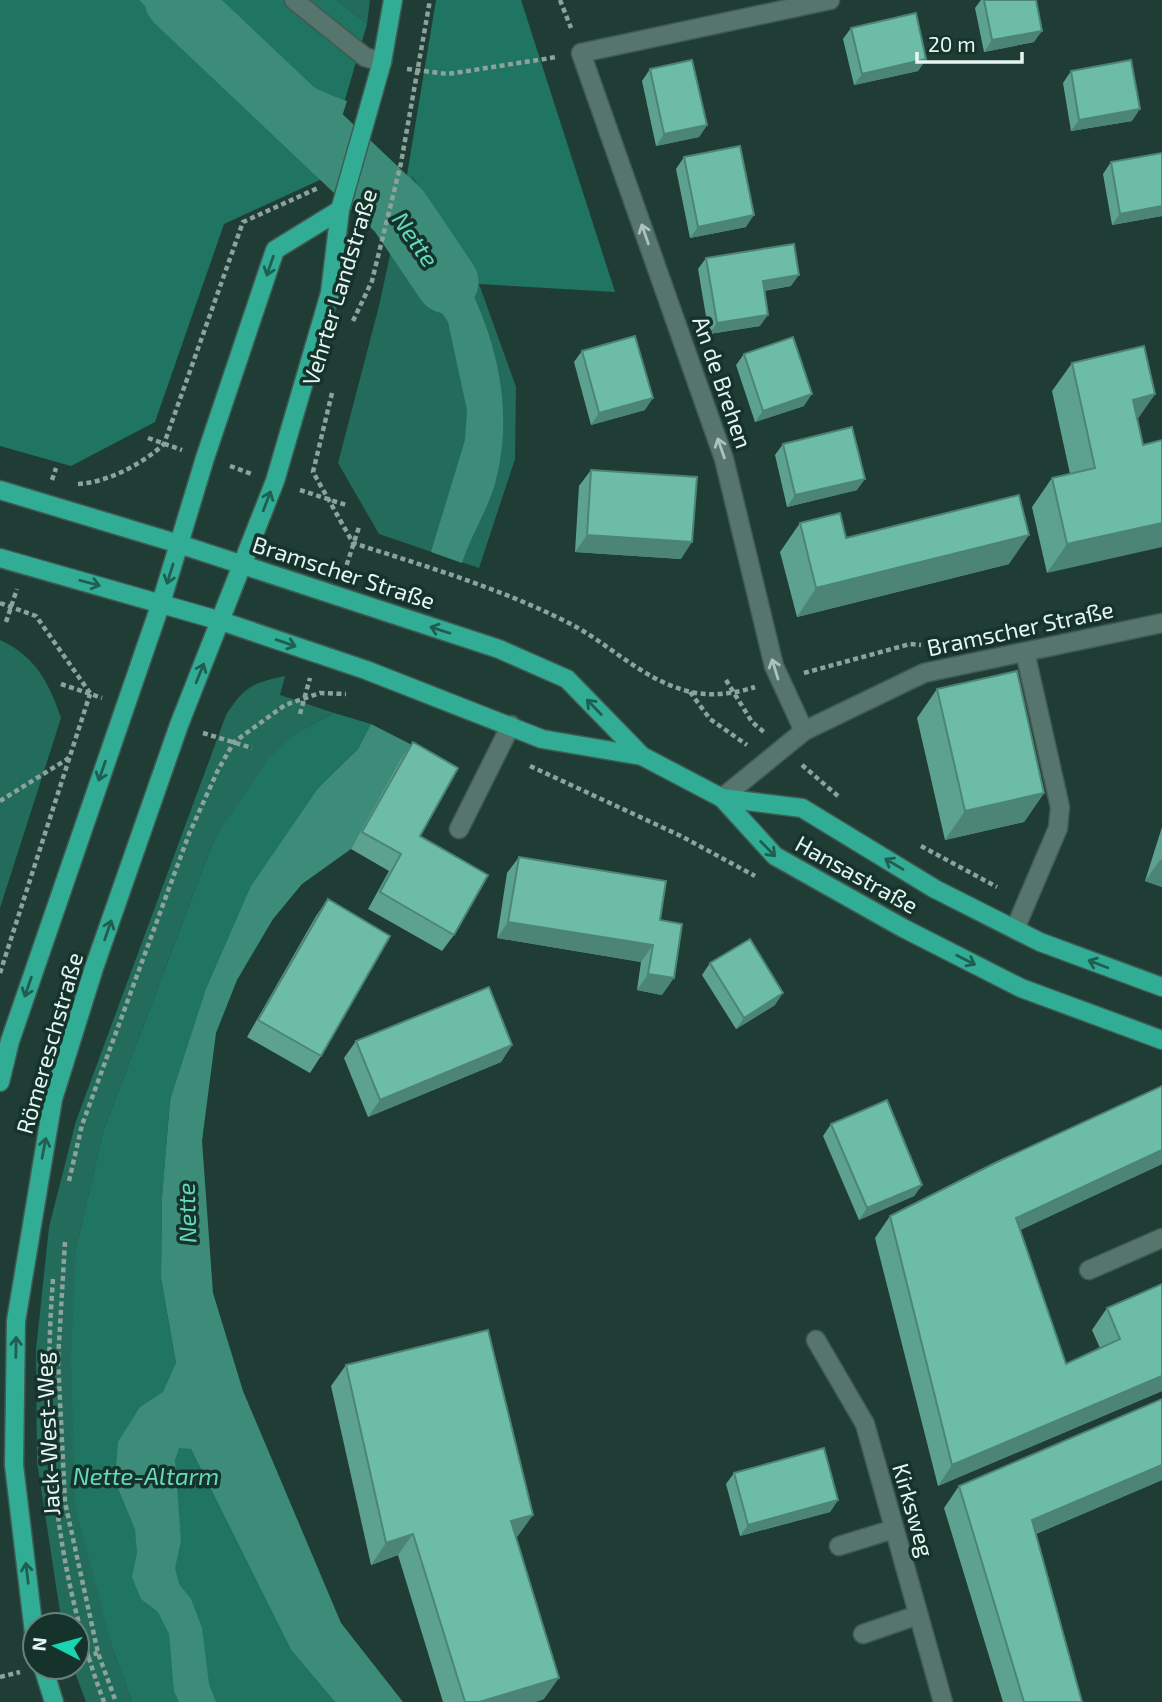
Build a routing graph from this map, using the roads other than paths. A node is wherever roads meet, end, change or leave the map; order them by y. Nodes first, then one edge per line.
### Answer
1 (294, 0) edge
2 (393, 0) edge
3 (830, 0) edge
4 (382, 62) junction
5 (342, 203) junction
6 (0, 490) edge
7 (179, 544) junction
8 (0, 558) edge
9 (243, 565) junction
10 (161, 603) junction
11 (221, 621) junction
12 (1162, 623) edge
13 (1025, 652) junction
14 (511, 725) junction
15 (804, 731) junction
16 (642, 756) junction
17 (722, 799) junction
18 (459, 829) dead end
19 (1015, 929) junction
20 (1162, 987) edge
21 (1162, 1040) edge
22 (0, 1082) edge
23 (1162, 1238) edge
24 (1089, 1270) dead end
25 (816, 1340) dead end
26 (894, 1529) junction
27 (839, 1546) dead end
28 (31, 1611) edge
29 (918, 1615) junction
30 (863, 1634) dead end
31 (47, 1681) edge
32 (54, 1702) edge
33 (943, 1702) edge

1 - 4 street
2 - 4 main road, Vehrter Landstraße
15 -> 3 street, An de Brehen
4 - 5 main road, Vehrter Landstraße
5 -> 7 main road, Vehrter Landstraße
9 -> 5 main road, Vehrter Landstraße
6 - 7 main road, Bramscher Straße
7 - 9 main road, Bramscher Straße
7 -> 10 main road, Römereschstraße
8 -> 10 main road, Bramscher Straße
9 - 11 main road, Römereschstraße
16 -> 9 main road, Bramscher Straße
10 - 11 main road, Bramscher Straße
10 -> 22 main road, Römereschstraße
11 -> 14 main road, Bramscher Straße
28 -> 11 main road, Römereschstraße
12 - 13 street, Bramscher Straße
13 - 15 street, Bramscher Straße
13 - 19 street
14 - 16 main road, Bramscher Straße
14 - 18 street
15 - 17 street, Bramscher Straße
16 - 17 main road, Bramscher Straße
19 -> 17 main road, Hansastraße
17 -> 21 main road, Hansastraße
20 -> 19 main road, Hansastraße
23 - 24 street
25 - 26 street, Kirksweg
26 - 27 street
26 - 29 street, Kirksweg
29 - 30 street
29 - 33 street, Kirksweg
31 - 32 main road

